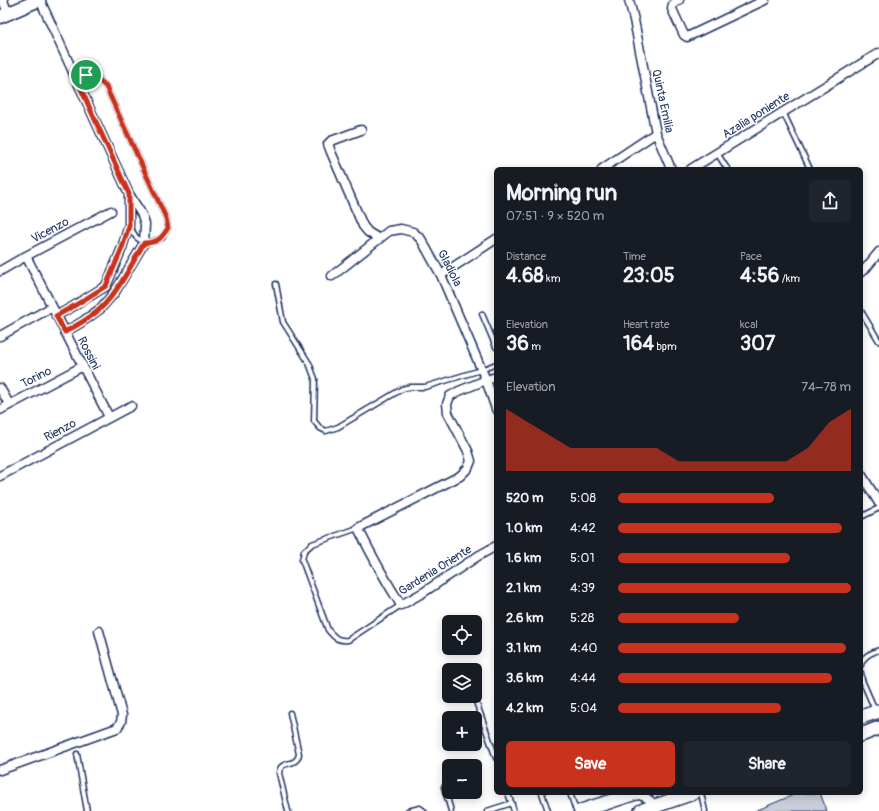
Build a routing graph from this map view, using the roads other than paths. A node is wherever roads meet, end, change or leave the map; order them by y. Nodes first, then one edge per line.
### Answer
1 (3, 0) edge
2 (39, 0) edge
3 (628, 0) edge
4 (765, 0) edge
5 (678, 1) edge
6 (4, 16) edge
7 (879, 53) edge
8 (76, 78) junction
9 (783, 112) junction
10 (361, 130) dead end
11 (656, 133) junction
12 (717, 153) junction
13 (605, 167) edge
14 (670, 167) edge
15 (694, 167) edge
16 (726, 167) edge
17 (809, 167) edge
18 (129, 194) junction
19 (111, 211) dead end
20 (129, 226) junction
21 (379, 239) junction
22 (494, 240) edge
23 (144, 243) junction
24 (879, 252) edge
25 (26, 256) junction
26 (863, 270) edge
27 (0, 271) edge
28 (441, 275) junction
29 (332, 276) dead end
30 (276, 284) dead end
31 (106, 286) junction
32 (115, 292) junction
33 (52, 307) junction
34 (482, 314) dead end
35 (863, 314) edge
36 (56, 316) junction
37 (65, 332) junction
38 (0, 336) edge
39 (879, 341) edge
40 (494, 342) edge
41 (494, 365) edge
42 (83, 366) junction
43 (481, 370) junction
44 (494, 378) edge
45 (486, 380) junction
46 (0, 388) edge
47 (494, 403) edge
48 (9, 404) junction
49 (131, 406) dead end
50 (0, 410) edge
51 (109, 417) junction
52 (0, 476) edge
53 (863, 477) edge
54 (878, 497) edge
55 (879, 508) edge
56 (863, 516) edge
57 (358, 528) junction
58 (494, 547) edge
59 (401, 605) junction
60 (99, 631) dead end
61 (879, 650) edge
62 (863, 659) edge
63 (863, 682) edge
64 (476, 703) edge
65 (878, 711) edge
66 (290, 713) dead end
67 (863, 716) edge
68 (879, 728) edge
69 (863, 734) edge
70 (494, 752) edge
71 (77, 754) dead end
72 (0, 770) edge
73 (509, 795) edge
74 (543, 795) edge
75 (571, 795) edge
76 (630, 795) edge
77 (638, 795) edge
78 (688, 795) edge
79 (702, 795) edge
80 (447, 799) edge
81 (512, 803) junction
82 (655, 809) edge
83 (87, 811) edge
84 (288, 811) edge
85 (408, 811) edge
86 (424, 811) edge
87 (451, 811) edge
88 (487, 811) edge
89 (514, 811) edge
90 (548, 811) edge
91 (576, 811) edge
92 (581, 811) edge
93 (641, 811) edge
94 (706, 811) edge

1 - 6 street
2 - 6 main road
2 - 8 street
3 - 11 street, Quinta Emilia
4 - 5 street
7 - 9 street, Azalia poniente
8 - 18 street
8 - 23 lane
9 - 12 street, Azalia poniente
9 - 17 lane
10 - 21 street
11 - 13 street
11 - 14 street, Quinta Emilia
12 - 15 street, Azalia poniente
12 - 16 lane
18 - 20 street
18 - 23 street
19 - 25 street, Vicenzo
20 - 23 lane
20 - 31 street
21 - 28 street, Gladiola
21 - 29 street, Gladiola
22 - 28 street
23 - 32 street
24 - 26 street
25 - 27 street, Vicenzo
25 - 33 street, Rossini
28 - 43 street, Gladiola
30 - 43 lane
31 - 32 street
31 - 36 street
32 - 37 street
33 - 36 street, Rossini
33 - 38 street
34 - 40 lane
35 - 39 lane
36 - 37 street, Rossini
37 - 42 street, Rossini
41 - 43 lane
42 - 48 street, Torino
42 - 51 street, Rossini
43 - 45 street, Gladiola
44 - 45 street
45 - 47 street, Gladiola
45 - 57 street
46 - 48 street
48 - 50 street, Torino
49 - 51 street, Rienzo
51 - 52 street, Rienzo
53 - 54 street
55 - 56 lane
57 - 59 street, Gardenia Oriente
57 - 59 lane
58 - 59 street, Gardenia Oriente
60 - 72 street
61 - 62 lane
63 - 65 lane
64 - 70 lane
65 - 67 main road
66 - 84 lane
68 - 69 main road
71 - 83 lane
73 - 81 lane
74 - 90 lane
75 - 91 lane
76 - 92 main road
77 - 82 street
78 - 82 main road
79 - 94 lane
80 - 87 lane
81 - 88 lane
81 - 89 lane
82 - 93 main road
85 - 86 lane

